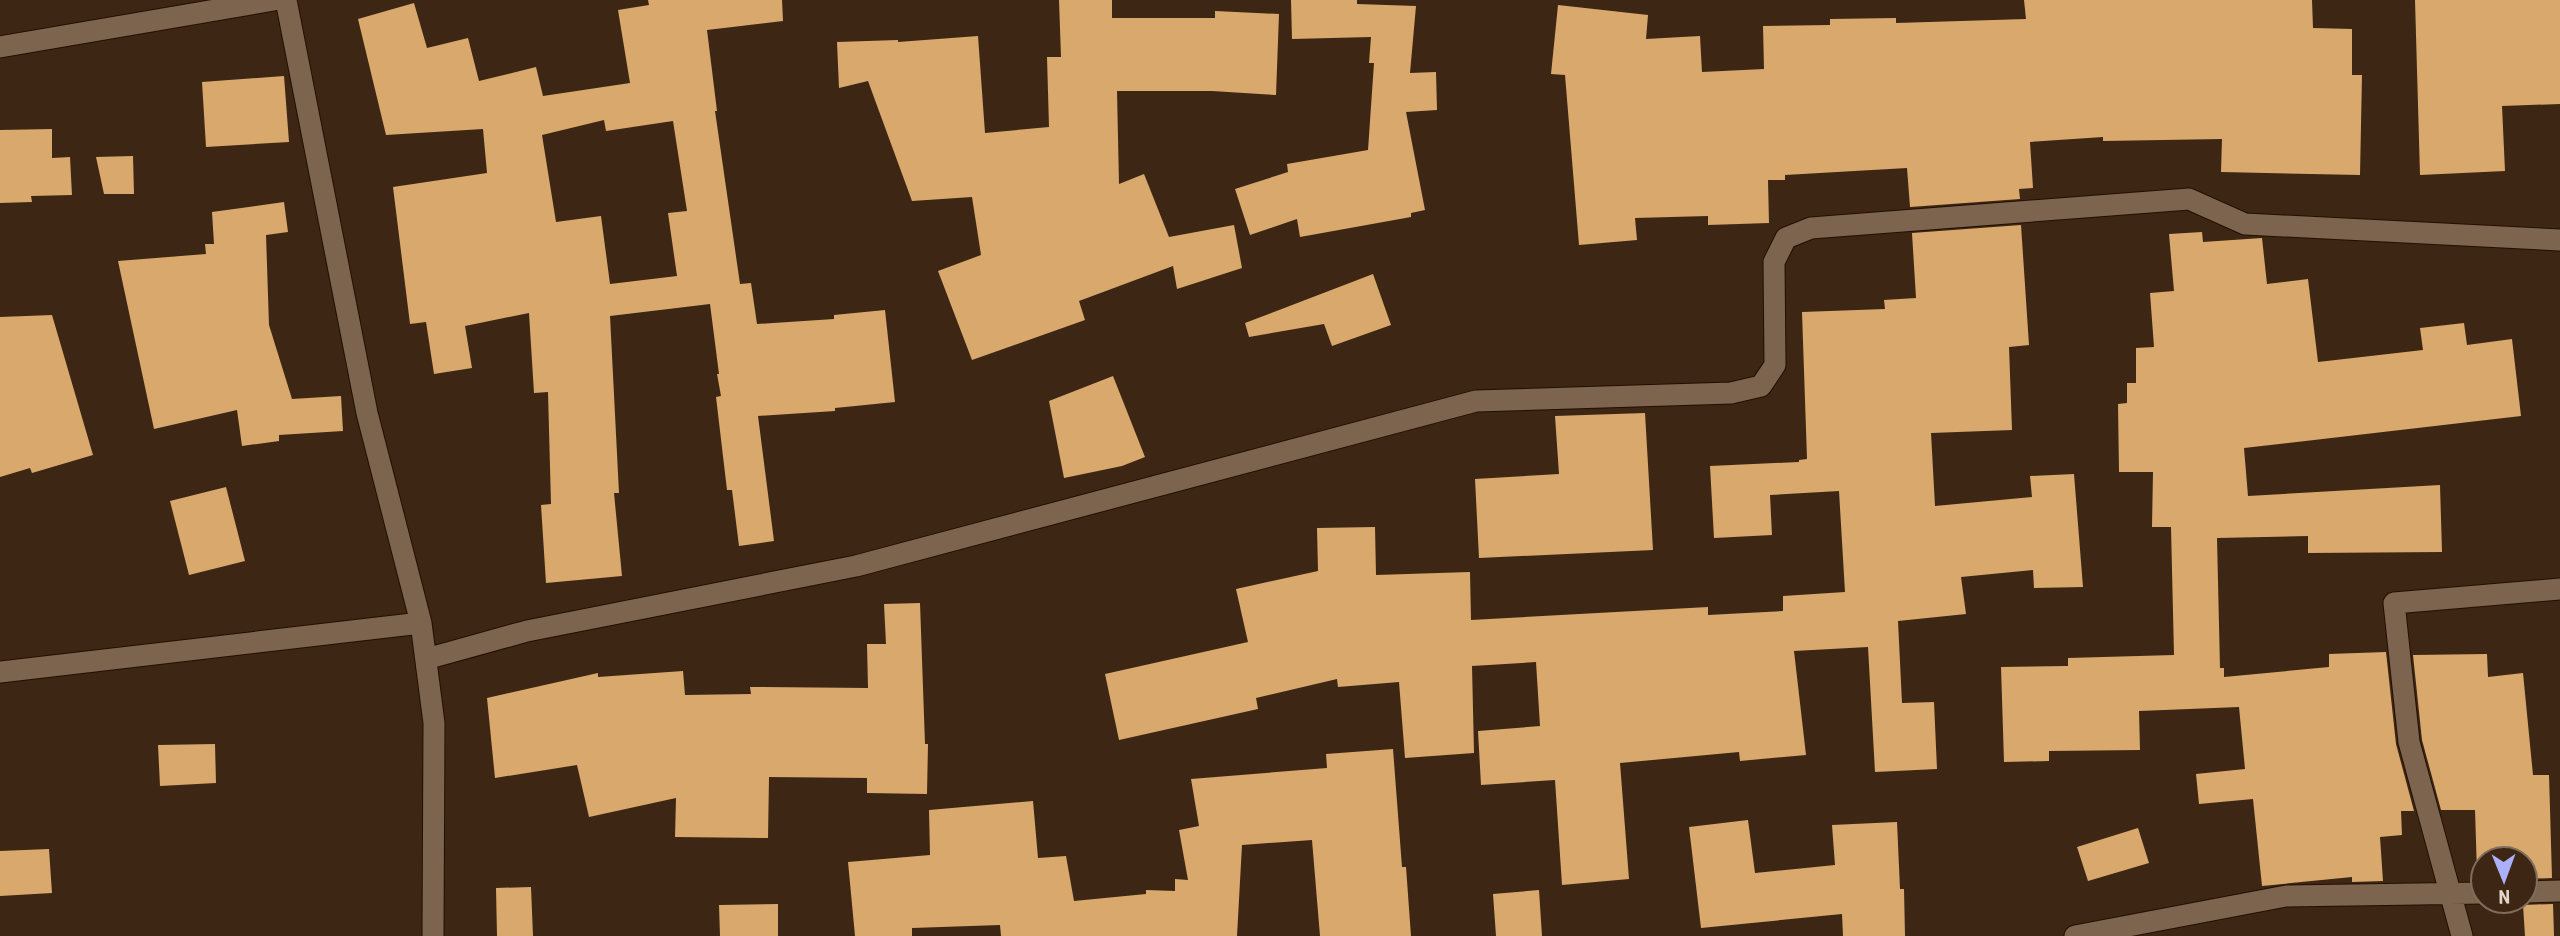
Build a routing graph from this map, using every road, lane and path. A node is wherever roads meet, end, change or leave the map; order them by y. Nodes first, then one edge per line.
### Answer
1 (274, 0) edge
2 (286, 0) edge
3 (0, 47) edge
4 (2560, 240) edge
5 (2560, 589) edge
6 (421, 623) junction
7 (425, 659) junction
8 (0, 672) edge
9 (2560, 891) edge
10 (2539, 892) edge
11 (2452, 893) junction
12 (2469, 893) edge
13 (433, 936) edge
14 (2075, 936) edge
15 (2462, 936) edge

1 - 3 street
2 - 6 street
4 - 7 street
5 - 11 street
6 - 7 street
6 - 8 street
7 - 13 street
9 - 10 street
11 - 12 street
11 - 14 street
11 - 15 street

